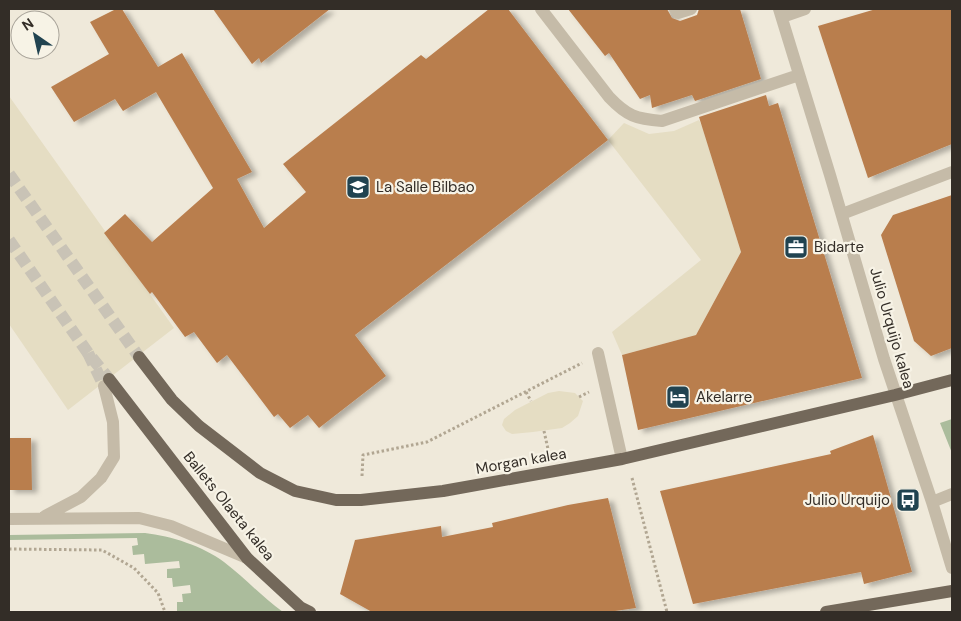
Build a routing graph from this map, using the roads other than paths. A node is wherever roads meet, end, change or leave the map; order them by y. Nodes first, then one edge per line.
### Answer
1 (541, 9) edge
2 (675, 9) edge
3 (691, 9) edge
4 (805, 9) edge
5 (780, 13) edge
6 (799, 75) junction
7 (952, 172) edge
8 (842, 214) junction
9 (598, 353) road end
10 (139, 357) tunnel mouth
11 (952, 380) edge
12 (106, 383) joint
13 (895, 395) junction
14 (622, 459) junction
15 (952, 494) edge
16 (932, 502) junction
17 (43, 518) junction
18 (9, 519) edge
19 (247, 558) junction
20 (952, 568) edge
21 (952, 591) edge
22 (310, 612) edge
23 (826, 612) edge

1 - 6 street
2 - 3 street
4 - 5 street
5 - 6 street, Julio Urquijo kalea
6 - 8 street, Julio Urquijo kalea
7 - 8 street
8 - 13 street, Julio Urquijo kalea
9 - 14 street
10 - 14 main road, Morgan kalea
11 - 13 main road, Morgan kalea
12 - 17 street
12 - 19 main road, Ballets Olaeta kalea
13 - 14 main road, Morgan kalea
13 - 16 street, Julio Urquijo kalea
15 - 16 street
16 - 20 street, Julio Urquijo kalea
17 - 18 street
17 - 19 street
19 - 22 main road, Ballets Olaeta kalea
21 - 23 main road

